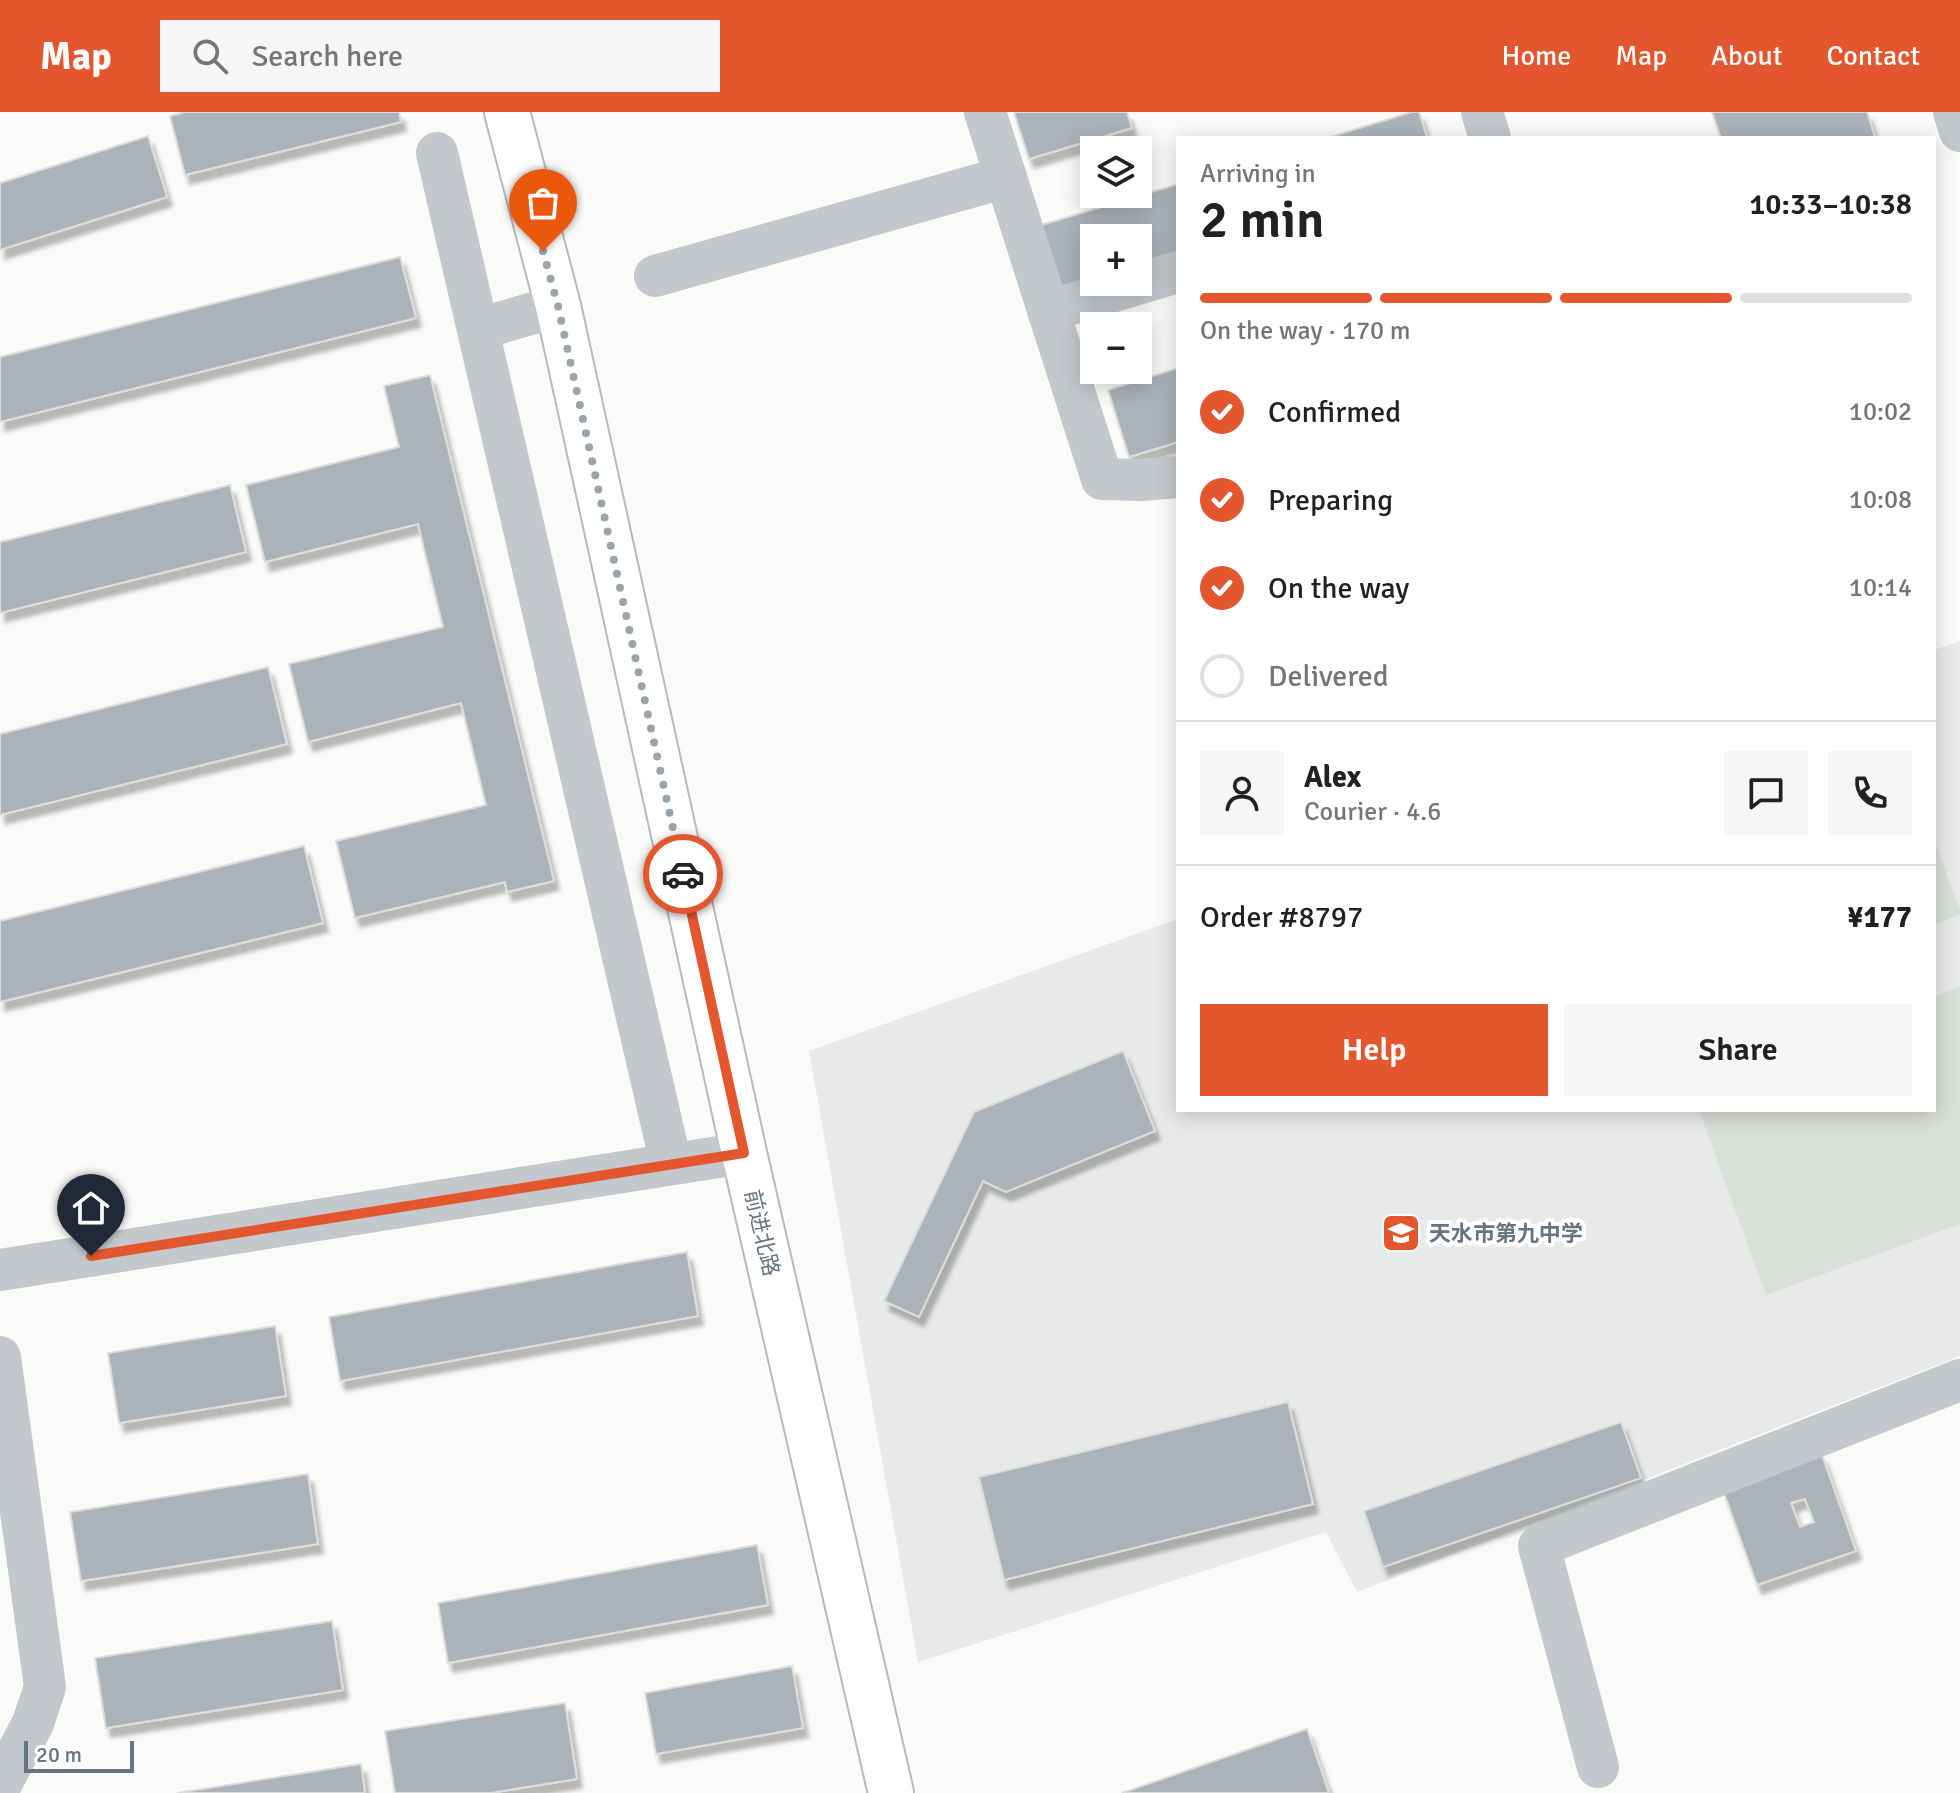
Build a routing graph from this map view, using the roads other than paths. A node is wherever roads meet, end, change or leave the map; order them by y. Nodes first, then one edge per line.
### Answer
1 (507, 112) edge
2 (985, 112) edge
3 (1482, 112) edge
4 (1954, 112) edge
5 (1960, 131) edge
6 (1489, 136) edge
7 (437, 153) dead end
8 (1006, 177) junction
9 (1176, 273) edge
10 (655, 276) dead end
11 (558, 306) junction
12 (1048, 311) junction
13 (478, 329) junction
14 (1176, 477) edge
15 (744, 1153) junction
16 (671, 1164) junction
17 (0, 1270) edge
18 (0, 1357) edge
19 (1960, 1380) edge
20 (1598, 1767) dead end
21 (0, 1786) edge
22 (891, 1793) edge

1 - 11 main road, 前进北路
2 - 8 street
3 - 6 street
4 - 5 street
7 - 13 street
8 - 10 street
8 - 12 street
9 - 12 street
11 - 13 street
11 - 15 main road, 前进北路
12 - 14 street
13 - 16 street
15 - 16 street
15 - 22 main road, 前进北路
16 - 17 street
18 - 21 street
19 - 20 street

